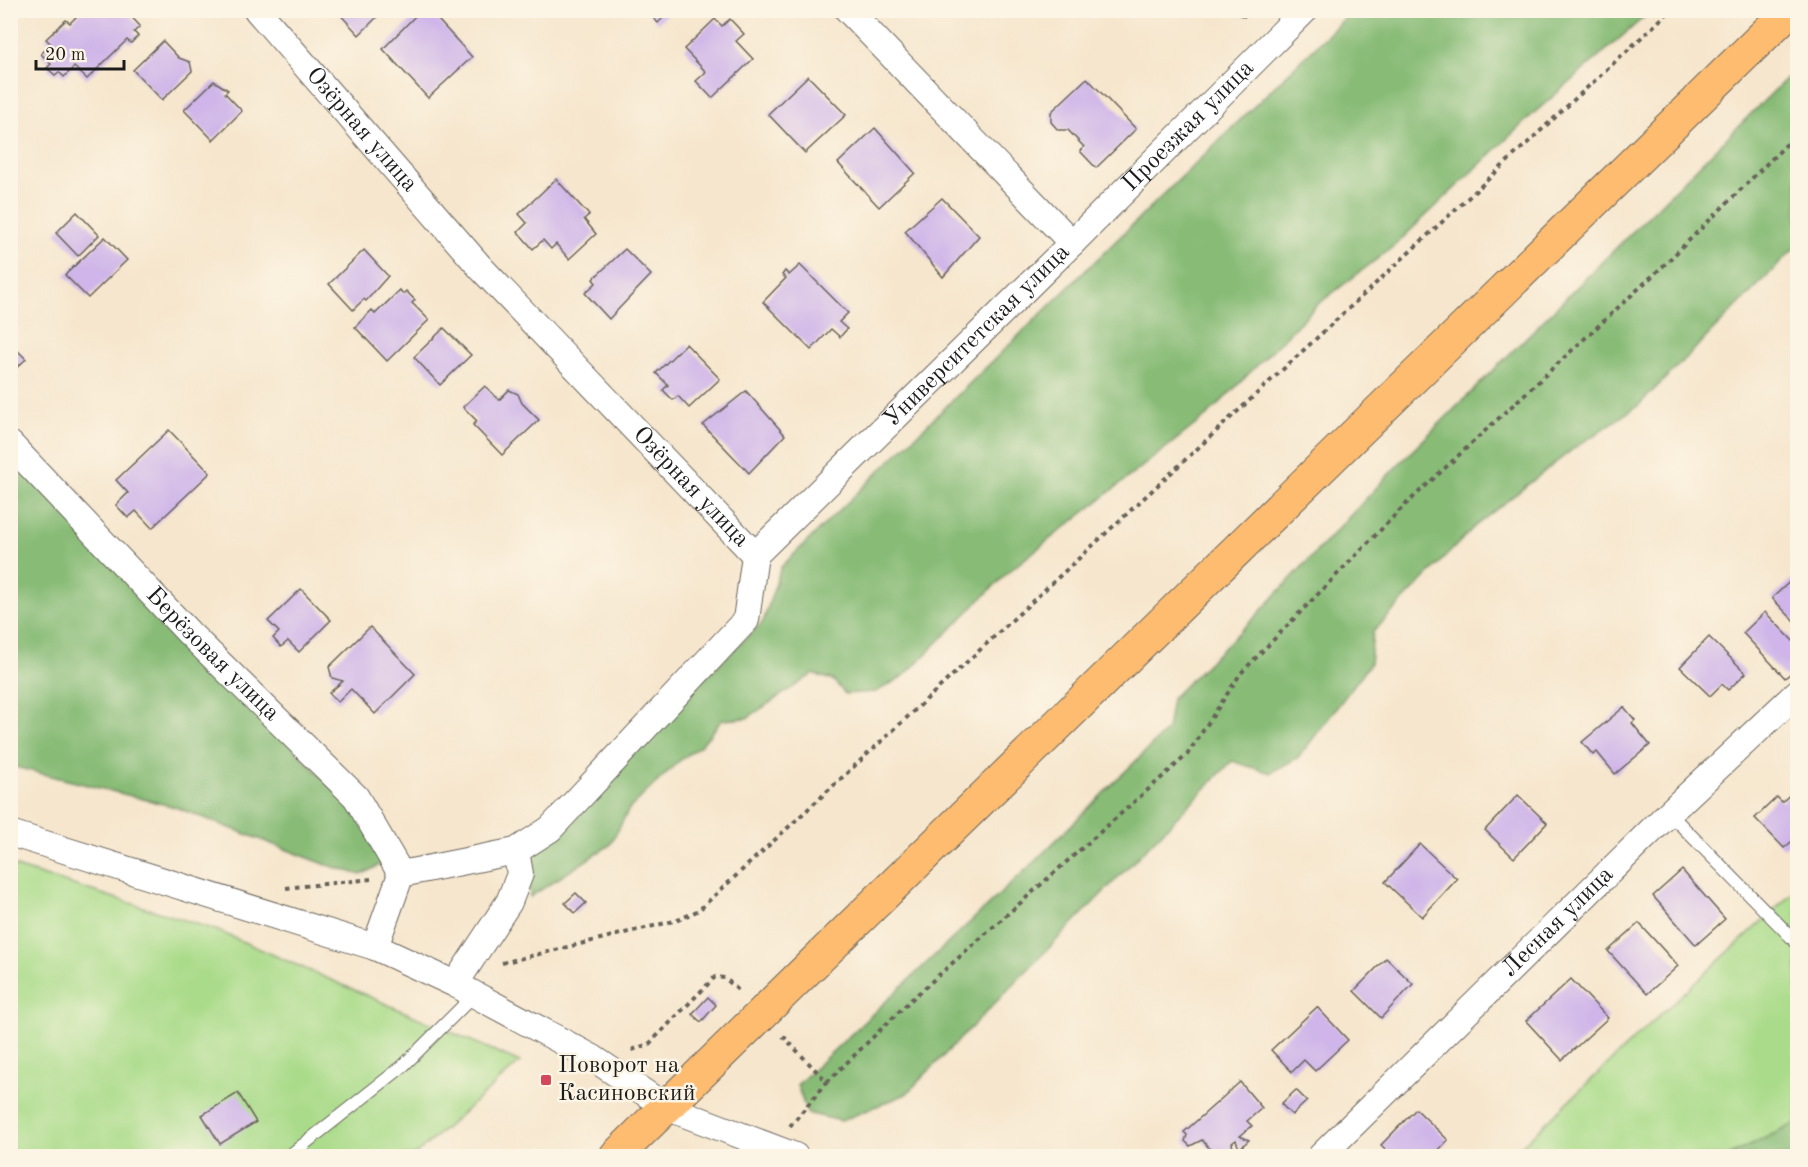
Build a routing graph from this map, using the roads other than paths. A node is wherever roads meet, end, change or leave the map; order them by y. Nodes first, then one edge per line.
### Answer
1 (257, 10) edge
2 (848, 10) edge
3 (1305, 10) edge
4 (1790, 10) edge
5 (1072, 243) junction
6 (10, 444) edge
7 (755, 555) junction
8 (1797, 692) edge
9 (1669, 813) junction
10 (10, 833) edge
11 (516, 851) junction
12 (401, 874) junction
13 (1797, 944) edge
14 (375, 947) junction
15 (464, 984) junction
16 (666, 1107) junction
17 (787, 1153) edge
18 (289, 1156) edge
19 (616, 1156) edge
20 (1321, 1156) edge

1 - 7 street, Озёрная улица
2 - 5 street, Университетская улица
3 - 5 street, Проезжая улица
4 - 16 main road
5 - 7 street, Университетская улица
6 - 12 street, Берёзовая улица
7 - 11 street, Озёрная улица
8 - 9 street, Лесная улица
9 - 13 lane
9 - 20 street, Лесная улица
10 - 14 street
11 - 12 street, Озёрная улица
11 - 15 street
12 - 14 street
14 - 15 street
15 - 16 street
15 - 18 lane
16 - 17 street
16 - 19 main road

